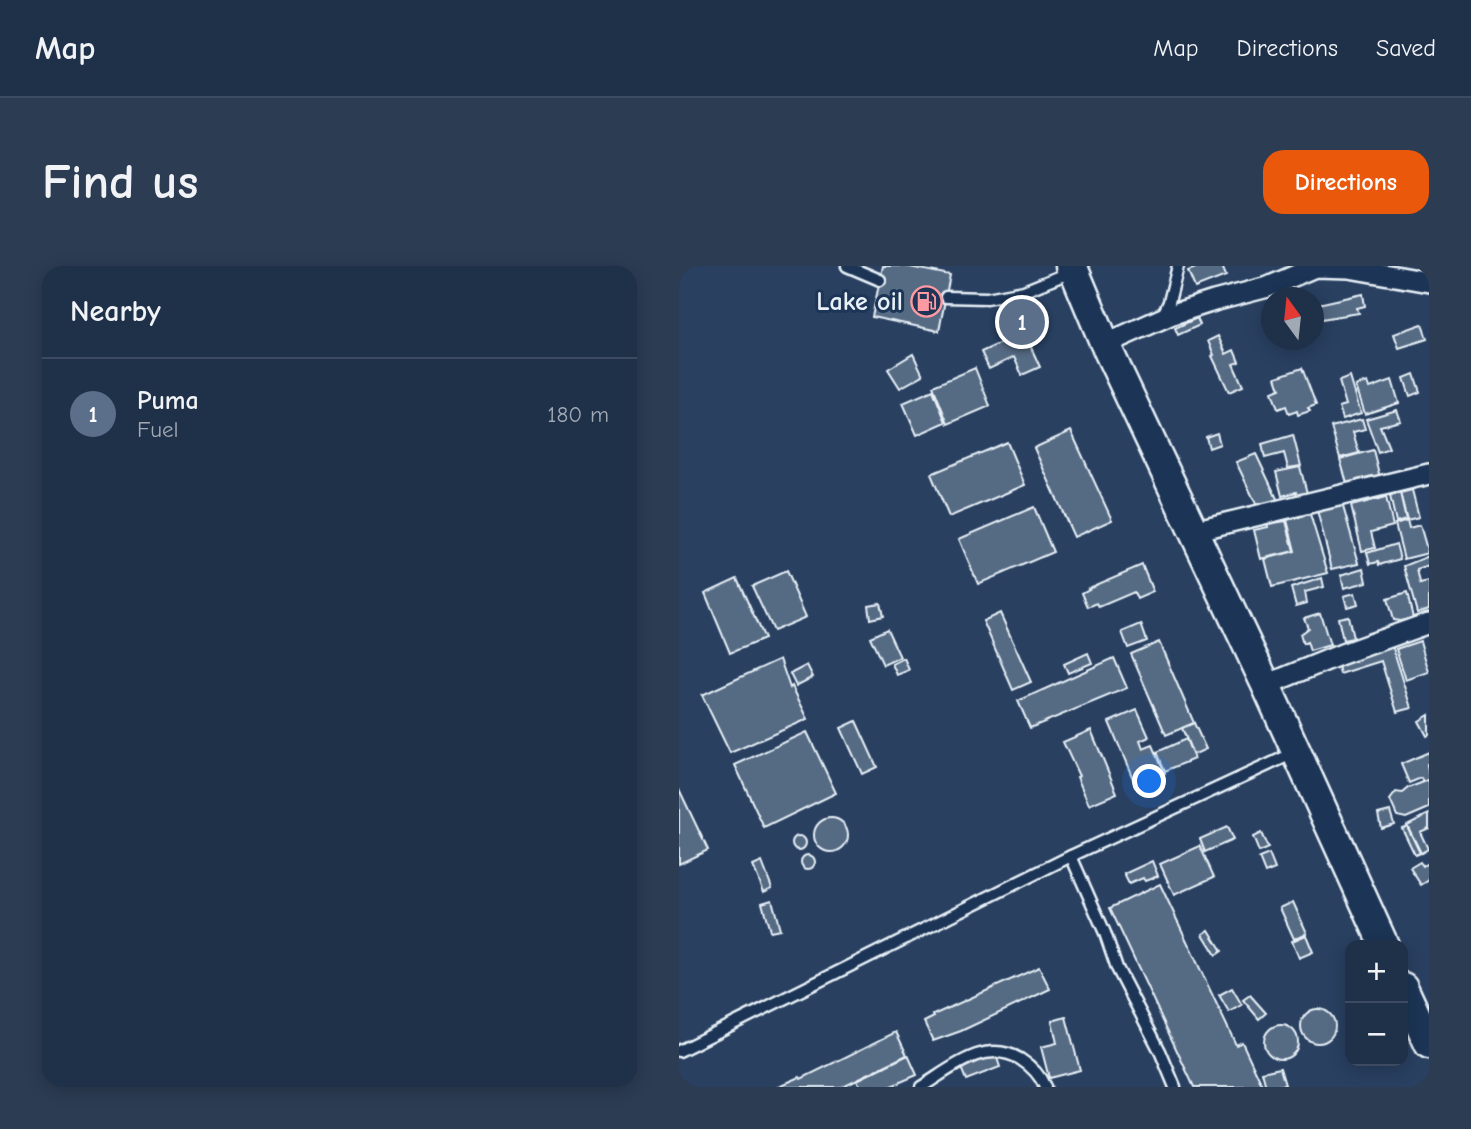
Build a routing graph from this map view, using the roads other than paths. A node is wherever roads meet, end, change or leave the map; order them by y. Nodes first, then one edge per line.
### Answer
1 (848, 266) edge
2 (1178, 266) edge
3 (1073, 268) edge
4 (880, 280) dead end
5 (1429, 282) edge
6 (946, 297) dead end
7 (1161, 319) junction
8 (1105, 344) junction
9 (1429, 474) edge
10 (1193, 531) junction
11 (1429, 623) edge
12 (1266, 685) junction
13 (1296, 752) junction
14 (1071, 856) junction
15 (1382, 940) edge
16 (1408, 998) edge
17 (1428, 1040) edge
18 (679, 1051) edge
19 (921, 1087) edge
20 (1045, 1087) edge
21 (1175, 1087) edge

1 - 4 lane
2 - 7 lane
3 - 6 lane
3 - 8 main road
5 - 7 street
7 - 8 street
8 - 10 main road
9 - 10 street
10 - 12 main road
11 - 12 street
12 - 13 main road
13 - 14 lane
13 - 15 main road
14 - 18 lane
14 - 21 lane
16 - 17 main road
19 - 20 lane

